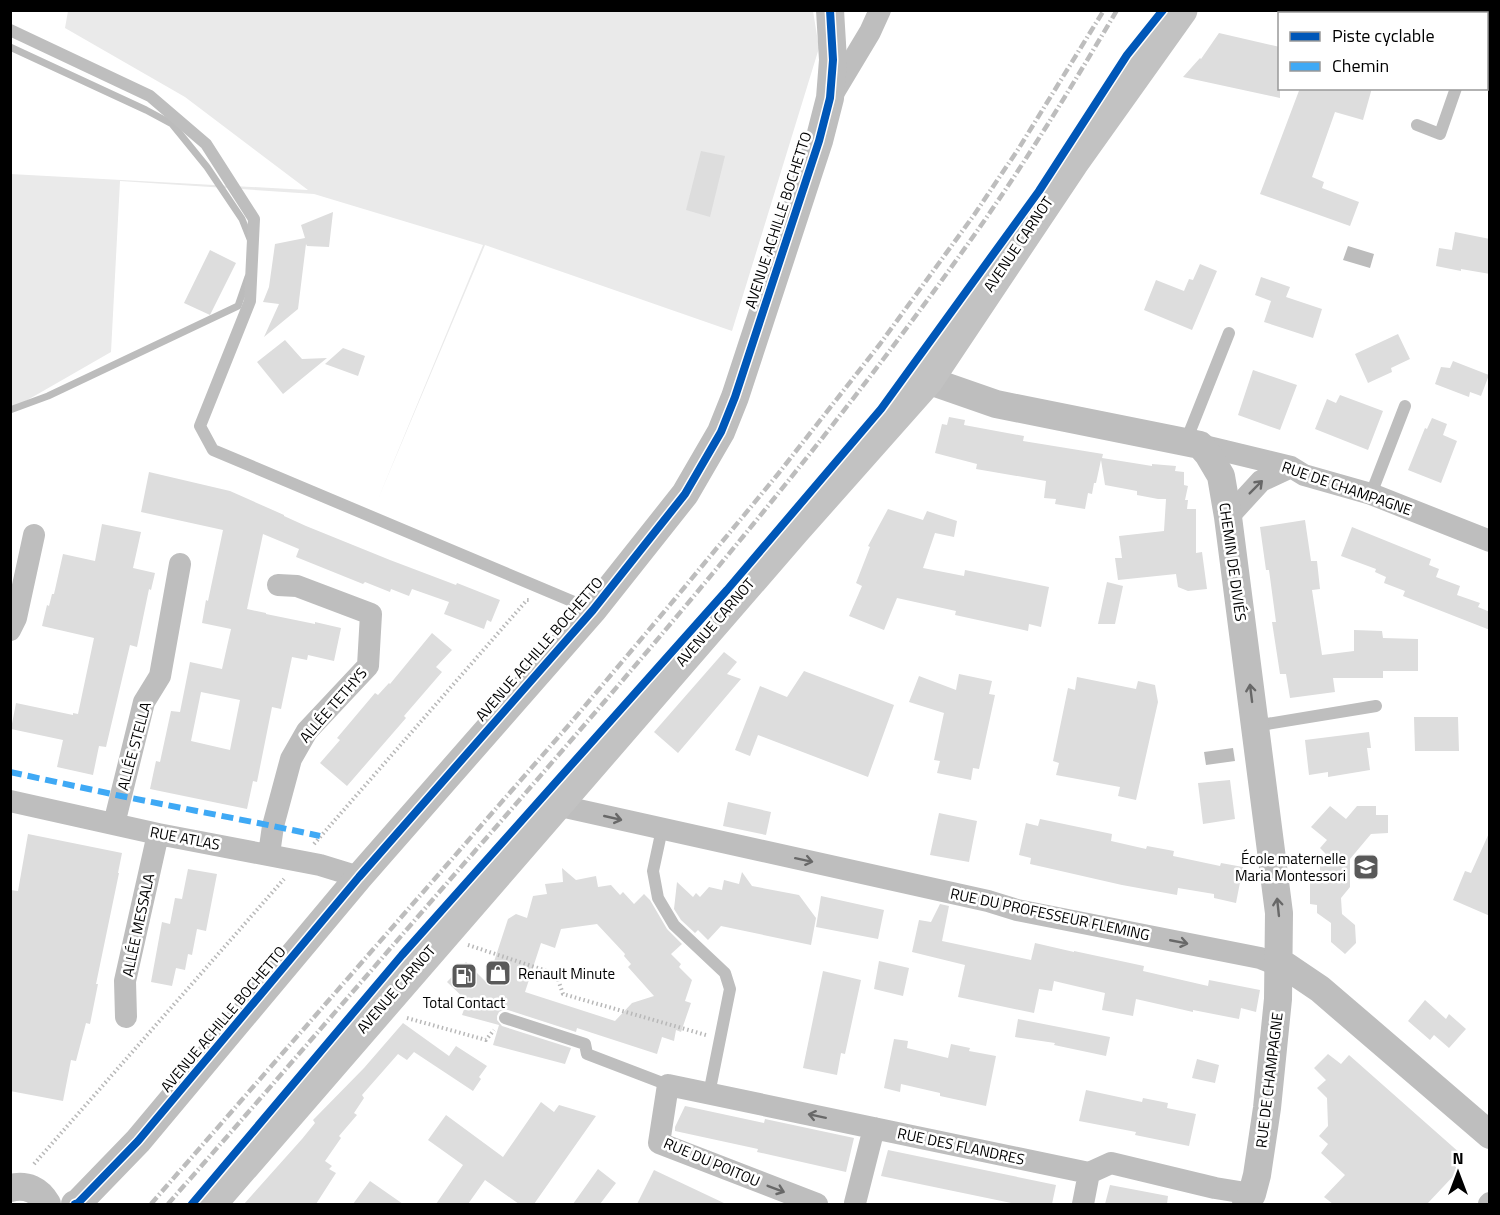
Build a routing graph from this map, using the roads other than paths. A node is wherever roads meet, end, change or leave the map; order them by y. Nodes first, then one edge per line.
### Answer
1 (830, 10) edge
2 (880, 10) edge
3 (1181, 10) edge
4 (10, 30) edge
5 (1455, 90) edge
6 (830, 98) junction
7 (1416, 125) dead end
8 (1229, 333) dead end
9 (927, 380) junction
10 (1405, 406) dead end
11 (1193, 443) junction
12 (1291, 467) junction
13 (1371, 494) junction
14 (1228, 517) junction
15 (34, 535) dead end
16 (1490, 541) edge
17 (180, 564) dead end
18 (278, 585) dead end
19 (593, 610) junction
20 (10, 630) edge
21 (1376, 706) dead end
22 (1255, 726) junction
23 (11, 803) edge
24 (556, 805) junction
25 (114, 824) junction
26 (662, 829) junction
27 (158, 834) junction
28 (269, 854) junction
29 (359, 877) junction
30 (1278, 965) junction
31 (126, 1017) dead end
32 (505, 1018) road end
33 (668, 1085) junction
34 (709, 1094) junction
35 (874, 1128) junction
36 (1490, 1135) edge
37 (1089, 1173) junction
38 (10, 1188) edge
39 (1251, 1201) edge
40 (47, 1204) edge
41 (75, 1204) edge
42 (210, 1204) edge
43 (817, 1204) edge
44 (853, 1204) edge
45 (1083, 1204) edge

1 - 6 street, AVENUE ACHILLE BOCHETTO
2 - 6 street
3 - 9 main road, AVENUE CARNOT
4 - 19 lane
5 - 7 lane
6 - 19 street, AVENUE ACHILLE BOCHETTO
8 - 11 lane
9 - 11 street
9 - 24 main road, AVENUE CARNOT
10 - 13 lane
11 - 12 street, RUE DE CHAMPAGNE
11 - 14 street, CHEMIN DE DIVIÉS
12 - 13 street, RUE DE CHAMPAGNE
14 -> 12 street
13 - 16 street, RUE DE CHAMPAGNE
22 -> 14 street, CHEMIN DE DIVIÉS
15 - 20 street
17 - 25 street, ALLÉE STELLA
18 - 28 street, ALLÉE TETHYS
19 - 29 street, AVENUE ACHILLE BOCHETTO
21 - 22 lane
30 -> 22 street, CHEMIN DE DIVIÉS
23 - 25 street, RUE ATLAS
24 -> 26 street, RUE DU PROFESSEUR FLEMING
24 - 42 main road, AVENUE CARNOT
25 - 27 street, RUE ATLAS
26 -> 30 street, RUE DU PROFESSEUR FLEMING
26 - 34 lane
27 - 28 street, RUE ATLAS
27 - 31 street, ALLÉE MESSALA
28 - 29 street, RUE ATLAS
29 - 41 street, AVENUE ACHILLE BOCHETTO
30 - 36 street, RUE DU PROFESSEUR FLEMING
30 - 39 street, RUE DE CHAMPAGNE
32 - 33 lane
33 - 34 street, RUE DES FLANDRES
33 -> 43 street, RUE DU POITOU
35 -> 34 street, RUE DES FLANDRES
35 - 37 street, RUE DES FLANDRES
35 - 44 street
37 - 39 street, RUE DES FLANDRES
37 - 45 street
38 - 40 street

